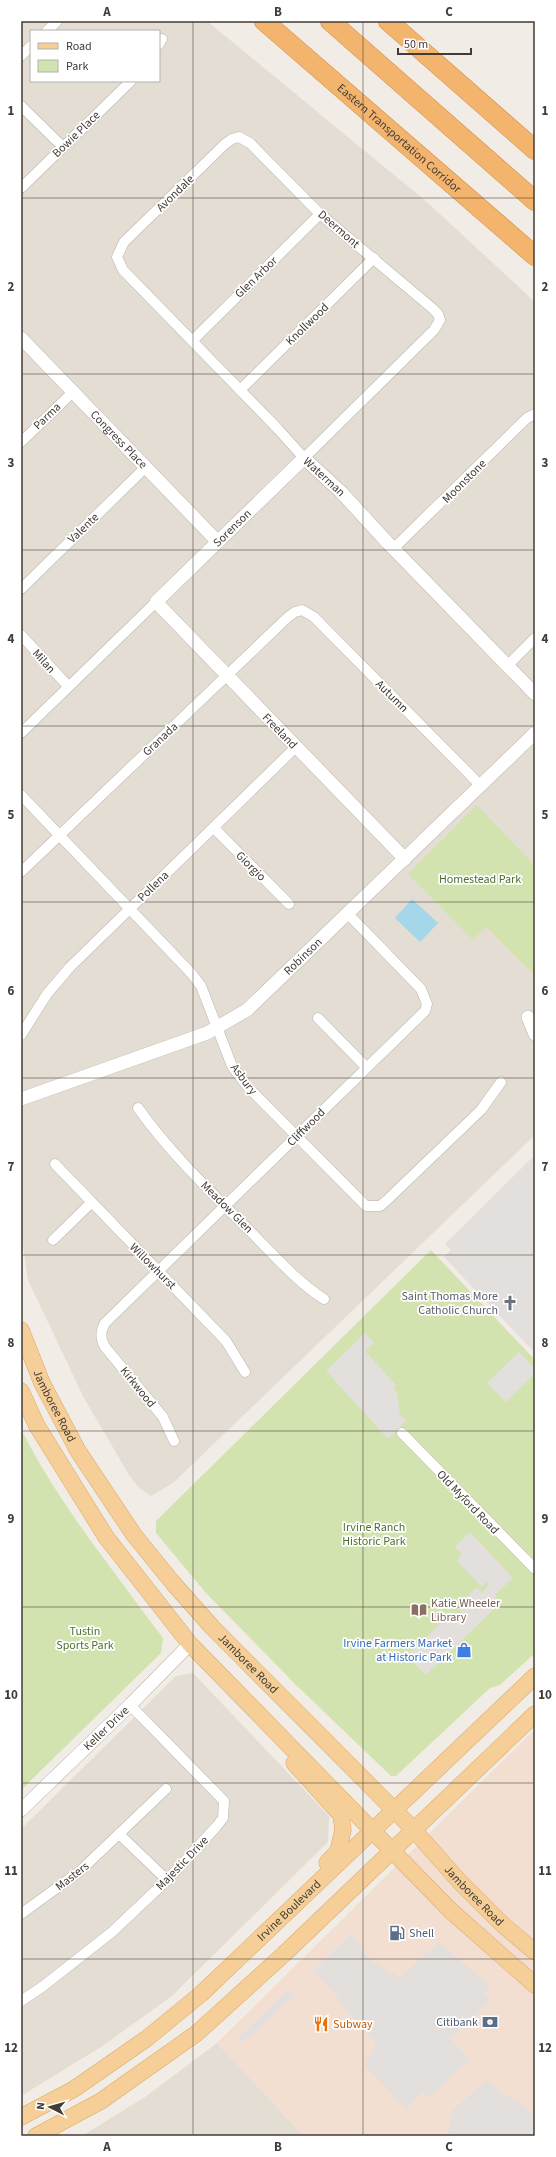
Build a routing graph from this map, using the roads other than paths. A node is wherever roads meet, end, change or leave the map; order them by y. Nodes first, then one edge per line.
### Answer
1 (57, 21) edge
2 (264, 21) edge
3 (330, 21) edge
4 (388, 21) edge
5 (48, 30) edge
6 (30, 47) edge
7 (21, 56) edge
8 (130, 82) edge
9 (21, 106) edge
10 (240, 137) joint
11 (62, 147) junction
12 (535, 150) edge
13 (21, 188) edge
14 (535, 201) edge
15 (320, 214) junction
16 (535, 256) edge
17 (117, 257) joint
18 (374, 258) junction
19 (440, 320) joint
20 (21, 338) edge
21 (192, 341) junction
22 (240, 390) junction
23 (74, 391) junction
24 (535, 414) edge
25 (21, 442) edge
26 (304, 458) junction
27 (146, 467) junction
28 (217, 541) junction
29 (393, 549) junction
30 (21, 589) edge
31 (156, 602) junction
32 (302, 610) joint
33 (21, 635) edge
34 (535, 638) edge
35 (507, 666) junction
36 (227, 676) junction
37 (68, 686) junction
38 (535, 694) edge
39 (21, 733) edge
40 (535, 733) edge
41 (296, 747) junction
42 (481, 786) junction
43 (21, 796) edge
44 (214, 828) junction
45 (60, 834) junction
46 (405, 859) junction
47 (21, 872) edge
48 (289, 904) dead end
49 (131, 908) junction
50 (348, 915) junction
51 (528, 1017) dead end
52 (318, 1018) dead end
53 (218, 1027) junction
54 (535, 1034) edge
55 (21, 1035) edge
56 (366, 1067) junction
57 (501, 1082) dead end
58 (21, 1098) edge
59 (138, 1108) dead end
60 (296, 1137) junction
61 (55, 1164) dead end
62 (91, 1203) junction
63 (224, 1205) junction
64 (53, 1240) dead end
65 (158, 1270) junction
66 (324, 1299) dead end
67 (21, 1330) edge
68 (101, 1336) joint
69 (245, 1372) dead end
70 (21, 1391) edge
71 (402, 1434) dead end
72 (174, 1440) dead end
73 (535, 1569) edge
74 (190, 1644) junction
75 (535, 1676) edge
76 (130, 1705) junction
77 (255, 1709) junction
78 (535, 1714) edge
79 (166, 1789) dead end
80 (21, 1810) edge
81 (394, 1811) junction
82 (373, 1830) junction
83 (414, 1830) junction
84 (119, 1834) junction
85 (392, 1851) junction
86 (167, 1880) junction
87 (21, 1914) edge
88 (260, 1938) junction
89 (535, 1952) edge
90 (535, 1985) edge
91 (21, 2001) edge
92 (21, 2117) edge
93 (36, 2136) edge

1 - 5 street
2 - 16 highway, Eastern Transportation Corridor
3 - 14 highway
4 - 12 highway
6 - 7 street
8 - 11 street, Bowie Place
9 - 11 street
10 - 15 street, Deermont
10 - 17 street, Avondale
11 - 13 street, Bowie Place
15 - 18 street, Deermont
15 - 21 street, Glen Arbor
17 - 21 street, Waterman
18 - 19 street, Deermont
18 - 22 street, Knollwood
19 - 26 street, Sorenson
20 - 23 street, Congress Place
21 - 22 street, Waterman
22 - 26 street, Waterman
23 - 25 street, Parma
23 - 27 street, Congress Place
24 - 29 street, Moonstone
26 - 28 street, Sorenson
26 - 29 street, Waterman
27 - 28 street, Congress Place
27 - 30 street, Valente
28 - 31 street, Sorenson
29 - 35 street, Waterman
31 - 36 street, Freeland
31 - 37 street, Sorenson
32 - 36 street, Granada
32 - 42 street, Autumn
33 - 37 street, Milan
34 - 35 street
35 - 38 street, Waterman
36 - 41 street, Freeland
36 - 45 street, Granada
37 - 39 street, Sorenson
40 - 42 street, Robinson
41 - 44 street, Pollena
41 - 46 street, Freeland
42 - 46 street, Robinson
43 - 45 street, Asbury
44 - 48 street, Giorgio
44 - 49 street, Pollena
45 - 47 street, Granada
45 - 49 street, Asbury
46 - 50 street, Robinson
49 - 53 street, Asbury
49 - 55 street, Pollena
50 - 53 street, Robinson
50 - 56 street, Cliffwood
51 - 54 street
52 - 56 street
53 - 58 street, Robinson
53 - 60 street, Asbury
56 - 60 street, Cliffwood
57 - 60 street, Asbury
59 - 63 street, Meadow Glen
60 - 63 street, Cliffwood
61 - 62 street, Willowhurst
62 - 64 street
62 - 65 street, Willowhurst
63 - 65 street, Cliffwood
63 - 66 street, Meadow Glen
65 - 68 street, Cliffwood
65 - 69 street, Willowhurst
67 - 81 main road, Jamboree Road
68 - 72 street, Kirkwood
70 - 74 main road, Jamboree Road
71 - 73 street, Old Myford Road
74 - 76 street, Keller Drive
74 - 77 main road, Jamboree Road
75 - 81 main road, Irvine Boulevard
76 - 80 street, Keller Drive
76 - 86 street, Majestic Drive
77 - 82 main road, Jamboree Road
77 - 88 main road
78 - 83 main road
79 - 84 street, Masters
81 - 82 main road, Irvine Boulevard
81 - 83 main road, Jamboree Road
82 - 85 main road, Jamboree Road
82 - 88 main road, Irvine Boulevard
83 - 85 main road
83 - 89 main road, Jamboree Road
84 - 86 street
84 - 87 street, Masters
85 - 90 main road, Jamboree Road
85 - 93 main road
86 - 91 street, Majestic Drive
88 - 92 main road, Irvine Boulevard

